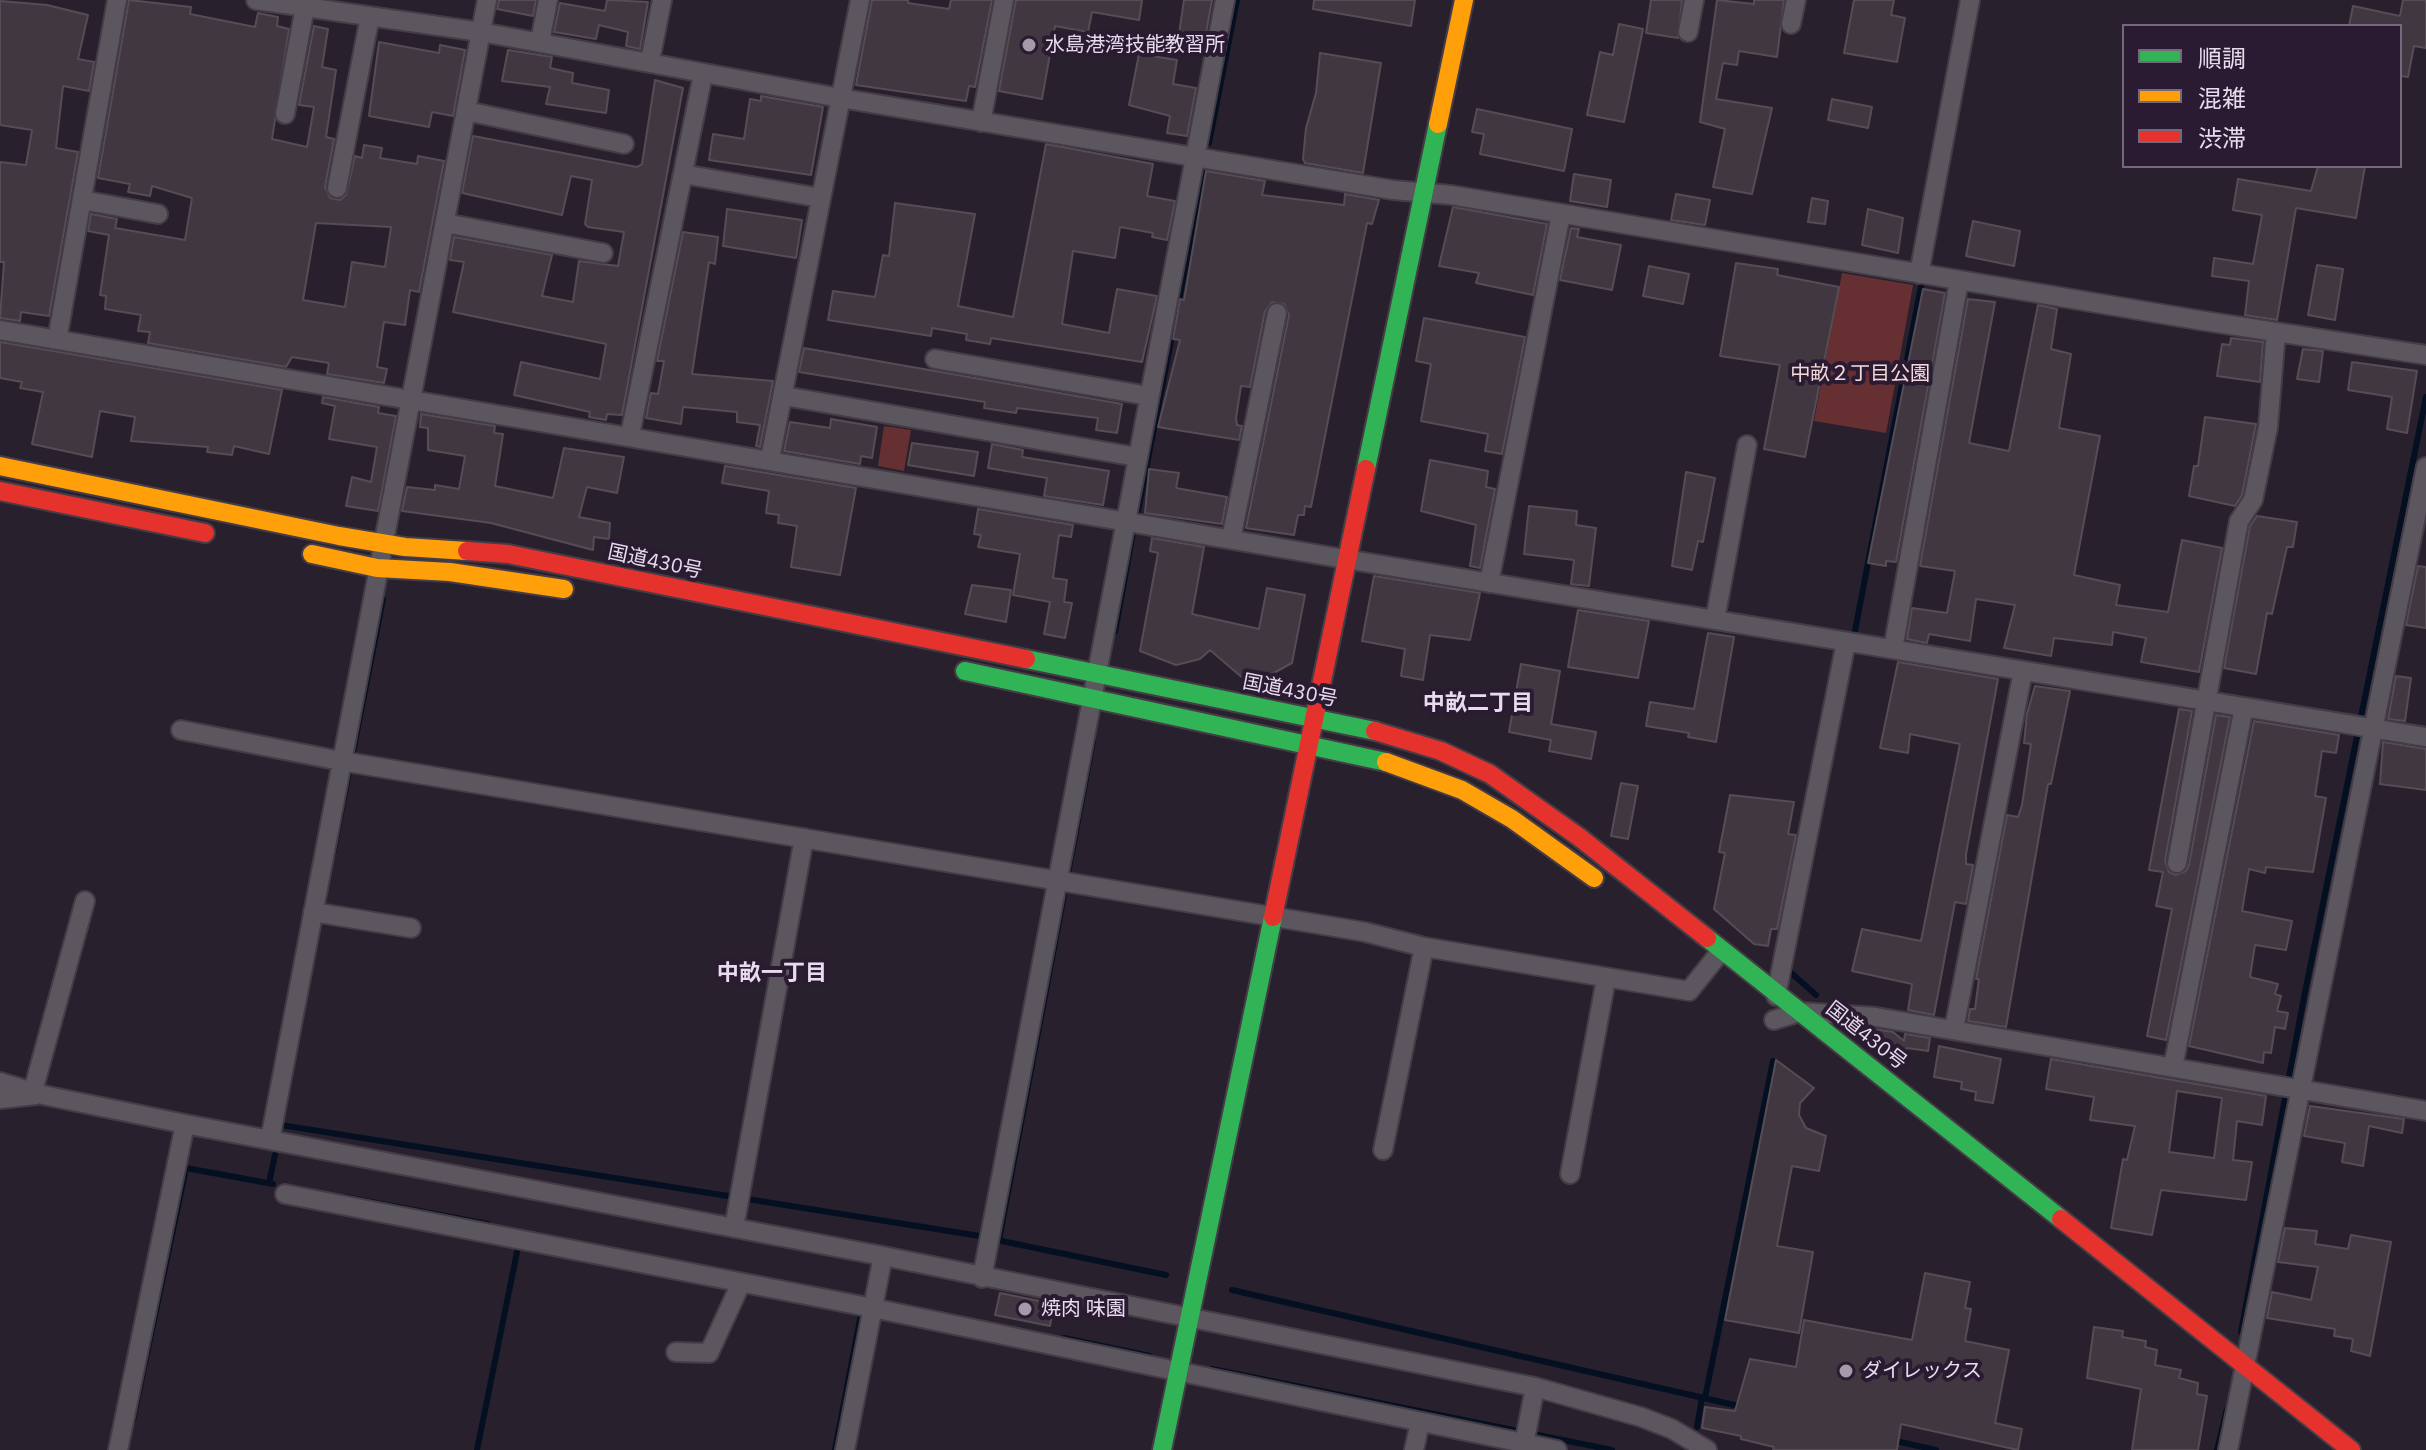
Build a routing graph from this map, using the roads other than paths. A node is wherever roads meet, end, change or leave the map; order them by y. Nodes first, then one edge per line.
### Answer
1 (117, 0) edge
2 (256, 0) edge
3 (487, 0) edge
4 (548, 0) edge
5 (662, 0) edge
6 (860, 0) edge
7 (1004, 0) edge
8 (1225, 0) edge
9 (1464, 0) edge
10 (1694, 0) edge
11 (1796, 0) edge
12 (1970, 0) edge
13 (305, 7) junction
14 (370, 16) junction
15 (1791, 24) dead end
16 (481, 32) junction
17 (1688, 32) dead end
18 (540, 42) junction
19 (650, 61) junction
20 (703, 74) junction
21 (840, 98) junction
22 (466, 111) junction
23 (285, 114) dead end
24 (981, 122) junction
25 (624, 144) dead end
26 (1195, 157) junction
27 (683, 174) junction
28 (337, 188) dead end
29 (1423, 193) junction
30 (821, 198) junction
31 (82, 200) junction
32 (158, 214) dead end
33 (1561, 214) junction
34 (445, 223) junction
35 (603, 253) dead end
36 (1919, 274) junction
37 (1959, 281) junction
38 (1277, 313) dead end
39 (0, 330) edge
40 (2276, 332) junction
41 (57, 340) junction
42 (2426, 355) edge
43 (935, 359) dead end
44 (784, 396) junction
45 (1149, 396) junction
46 (412, 398) junction
47 (630, 435) junction
48 (1747, 445) dead end
49 (1137, 457) junction
50 (770, 459) junction
51 (0, 466) edge
52 (2426, 467) edge
53 (0, 491) edge
54 (1125, 520) junction
55 (226, 537) dead end
56 (1231, 539) junction
57 (2418, 540) edge
58 (382, 543) junction
59 (287, 549) dead end
60 (1345, 559) junction
61 (377, 568) junction
62 (1489, 583) junction
63 (583, 593) dead end
64 (1715, 620) junction
65 (1846, 642) junction
66 (1893, 649) junction
67 (946, 667) dead end
68 (2023, 671) junction
69 (1095, 675) junction
70 (1091, 700) junction
71 (2205, 701) junction
72 (2244, 707) junction
73 (1313, 717) junction
74 (2365, 727) junction
75 (181, 730) dead end
76 (2426, 737) edge
77 (1307, 744) junction
78 (347, 762) junction
79 (804, 838) junction
80 (2177, 863) dead end
81 (1063, 882) junction
82 (1610, 891) dead end
83 (85, 901) dead end
84 (313, 912) junction
85 (1271, 916) junction
86 (411, 928) dead end
87 (1424, 947) junction
88 (1722, 950) junction
89 (1606, 979) junction
90 (1778, 993) junction
91 (1800, 1012) junction
92 (1954, 1029) junction
93 (2173, 1067) junction
94 (0, 1082) edge
95 (2292, 1087) junction
96 (38, 1093) junction
97 (0, 1099) edge
98 (2426, 1111) edge
99 (185, 1124) junction
100 (270, 1140) junction
101 (1383, 1150) dead end
102 (1570, 1174) dead end
103 (285, 1194) dead end
104 (734, 1228) junction
105 (883, 1256) junction
106 (982, 1278) junction
107 (741, 1283) junction
108 (870, 1304) junction
109 (1189, 1318) junction
110 (676, 1352) dead end
111 (2245, 1366) junction
112 (1178, 1370) junction
113 (2234, 1384) junction
114 (1535, 1387) junction
115 (2262, 1407) dead end
116 (1420, 1422) junction
117 (1533, 1443) edge
118 (1702, 1449) edge
119 (118, 1450) edge
120 (845, 1450) edge
121 (1162, 1450) edge
122 (1414, 1450) edge
123 (2228, 1450) edge
124 (2351, 1450) edge

1 - 31 street
2 - 13 street
3 - 16 street
4 - 18 street
5 - 19 street
6 - 21 street
7 - 24 street
8 - 26 street
9 - 29 main road
10 - 17 street
11 - 15 street
12 - 36 street
13 - 14 street
13 - 23 street
14 - 16 street
14 - 28 street
16 - 18 street
16 - 22 street
18 - 19 street
19 - 20 street
20 - 21 street
20 - 27 street
21 - 24 street
21 - 30 street
22 - 25 street
22 - 34 street
24 - 26 street
26 - 29 street
26 - 45 street
27 - 30 street
27 - 47 street
29 - 33 street
29 - 60 main road
30 - 44 street
31 - 32 street
31 - 41 street
33 - 36 street
33 - 62 street
34 - 35 street
34 - 46 street
36 - 37 street
37 - 40 street
37 - 66 street
38 - 56 street
39 - 41 street
40 - 42 street
40 - 71 street
41 - 46 street
43 - 45 street
44 - 49 street
44 - 50 street
45 - 49 street
46 - 47 street
46 - 58 street
47 - 50 street
48 - 64 street
49 - 54 street
50 - 54 street
51 - 58 main road, 国道430号
52 - 57 street
53 - 55 main road
54 - 56 street
54 - 69 street
56 - 60 street
57 - 74 street
58 - 61 street
58 - 69 main road, 国道430号
59 - 61 main road
60 - 62 street
60 - 73 main road
61 - 63 main road
61 - 78 street
62 - 64 street
64 - 65 street
65 - 66 street
65 - 90 street
66 - 68 street
67 - 70 main road
68 - 71 street
68 - 92 street
69 - 70 street
69 - 73 main road, 国道430号
70 - 77 main road
70 - 81 street
71 - 72 street
71 - 80 street
72 - 74 street
72 - 93 street
73 - 77 main road
73 - 88 main road, 国道430号
74 - 76 street
74 - 95 street
75 - 78 street
77 - 82 main road
77 - 85 main road
78 - 79 street
78 - 84 street
79 - 81 street
79 - 104 street
81 - 85 street
81 - 106 street
83 - 96 street
84 - 86 street
84 - 100 street
85 - 87 street
85 - 109 main road
87 - 89 street
87 - 101 street
88 - 89 street
88 - 90 main road, 国道430号
89 - 102 street
90 - 91 main road, 国道430号
90 - 91 street
91 - 92 street
91 - 111 main road, 国道430号
92 - 93 street
93 - 95 street
94 - 96 street
95 - 98 street
95 - 111 street
96 - 97 street
96 - 99 street
99 - 100 street
99 - 119 street
100 - 104 street
103 - 107 street
104 - 105 street
105 - 106 street
105 - 108 street
106 - 109 street
107 - 108 street
107 - 110 street
108 - 112 street
108 - 120 street
109 - 112 main road
109 - 114 street
111 - 113 street
111 - 124 main road, 国道430号
112 - 116 street
112 - 121 main road
113 - 115 main road
113 - 123 street
114 - 117 street
114 - 118 street
116 - 117 street
116 - 122 street

